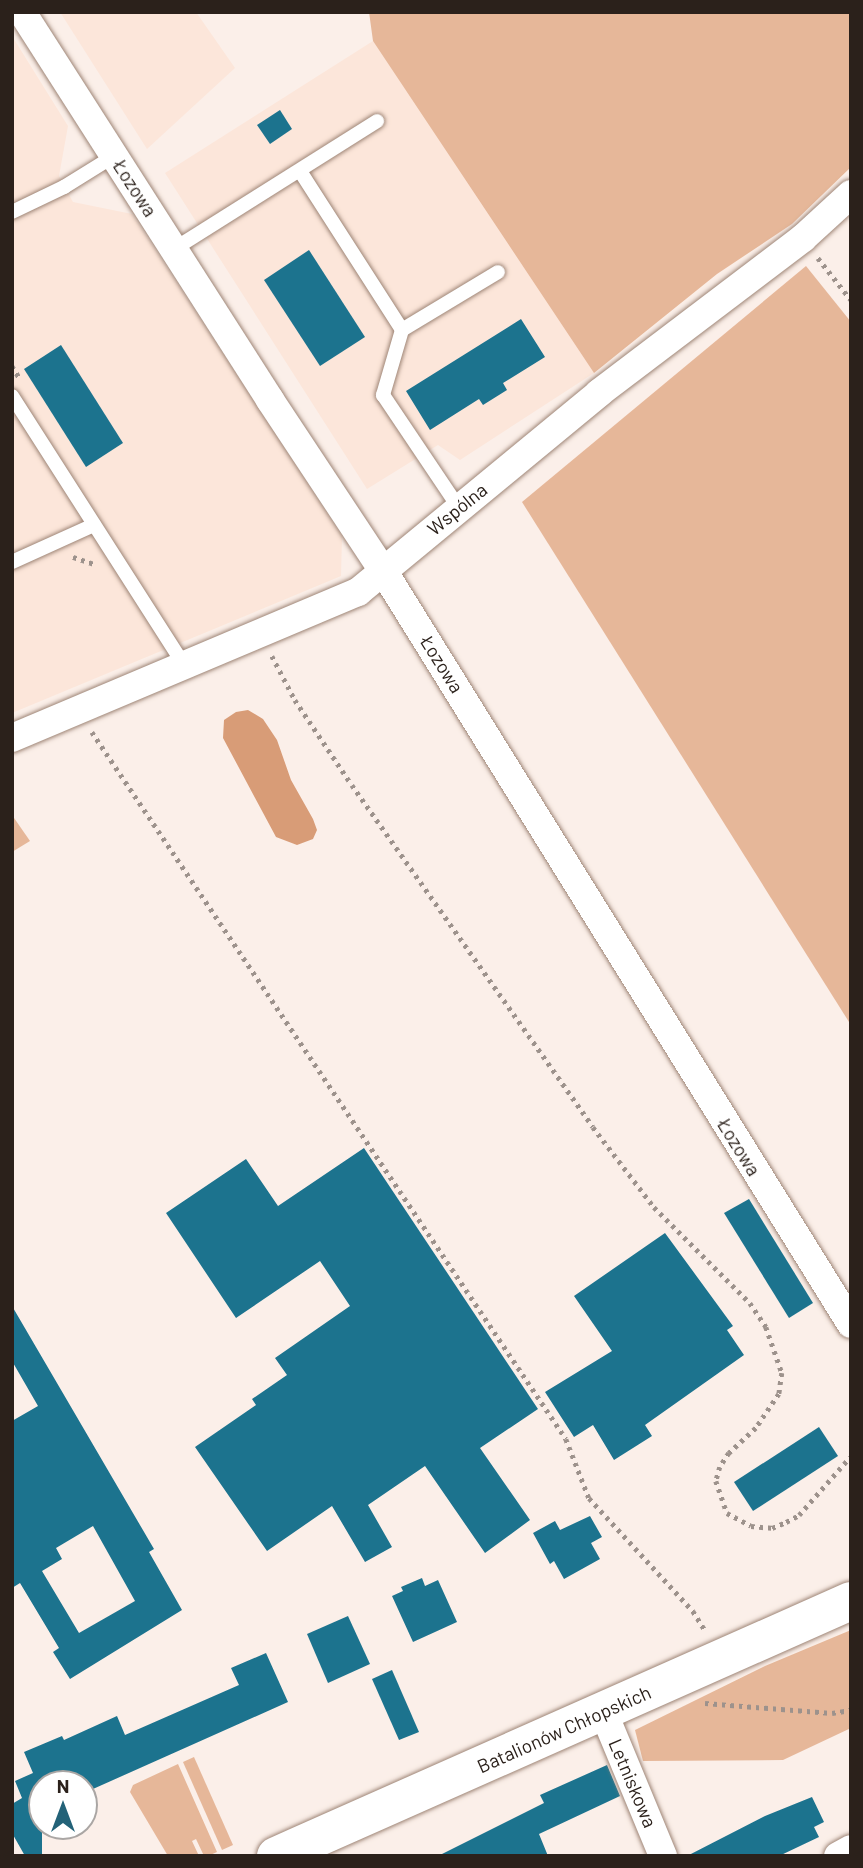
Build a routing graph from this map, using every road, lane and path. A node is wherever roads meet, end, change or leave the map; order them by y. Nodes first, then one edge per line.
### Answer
1 (22, 12) edge
2 (377, 121) dead end
3 (114, 156) junction
4 (300, 171) junction
5 (851, 194) edge
6 (12, 212) edge
7 (803, 238) junction
8 (174, 249) junction
9 (498, 272) dead end
10 (851, 300) edge
11 (402, 330) junction
12 (12, 396) edge
13 (459, 509) junction
14 (94, 525) junction
15 (62, 558) dead end
16 (12, 562) edge
17 (99, 569) dead end
18 (384, 572) junction
19 (265, 632) junction
20 (185, 667) junction
21 (79, 710) junction
22 (12, 738) edge
23 (851, 1324) edge
24 (850, 1457) edge
25 (851, 1601) edge
26 (720, 1660) junction
27 (655, 1688) junction
28 (851, 1710) edge
29 (603, 1711) junction
30 (851, 1849) edge
31 (276, 1856) edge
32 (663, 1856) edge
33 (838, 1856) edge

1 - 3 street, Łozowa
2 - 4 lane
3 - 6 lane
3 - 8 street, Łozowa
4 - 8 lane
4 - 11 lane
5 - 7 street, Wspólna
7 - 10 path
7 - 13 street, Wspólna
8 - 18 street, Łozowa
9 - 11 lane
11 - 13 lane
12 - 14 lane
13 - 18 street, Wspólna
14 - 16 lane
14 - 20 lane
15 - 17 path
18 - 19 street, Wspólna
18 - 23 street, Łozowa
19 - 20 street, Wspólna
19 - 24 path
20 - 21 street, Wspólna
21 - 22 street, Wspólna
21 - 26 path
25 - 26 street, Batalionów Chłopskich
26 - 27 street, Batalionów Chłopskich
27 - 28 path
27 - 29 street, Batalionów Chłopskich
29 - 31 street, Batalionów Chłopskich
29 - 32 street, Letniskowa
30 - 33 street

